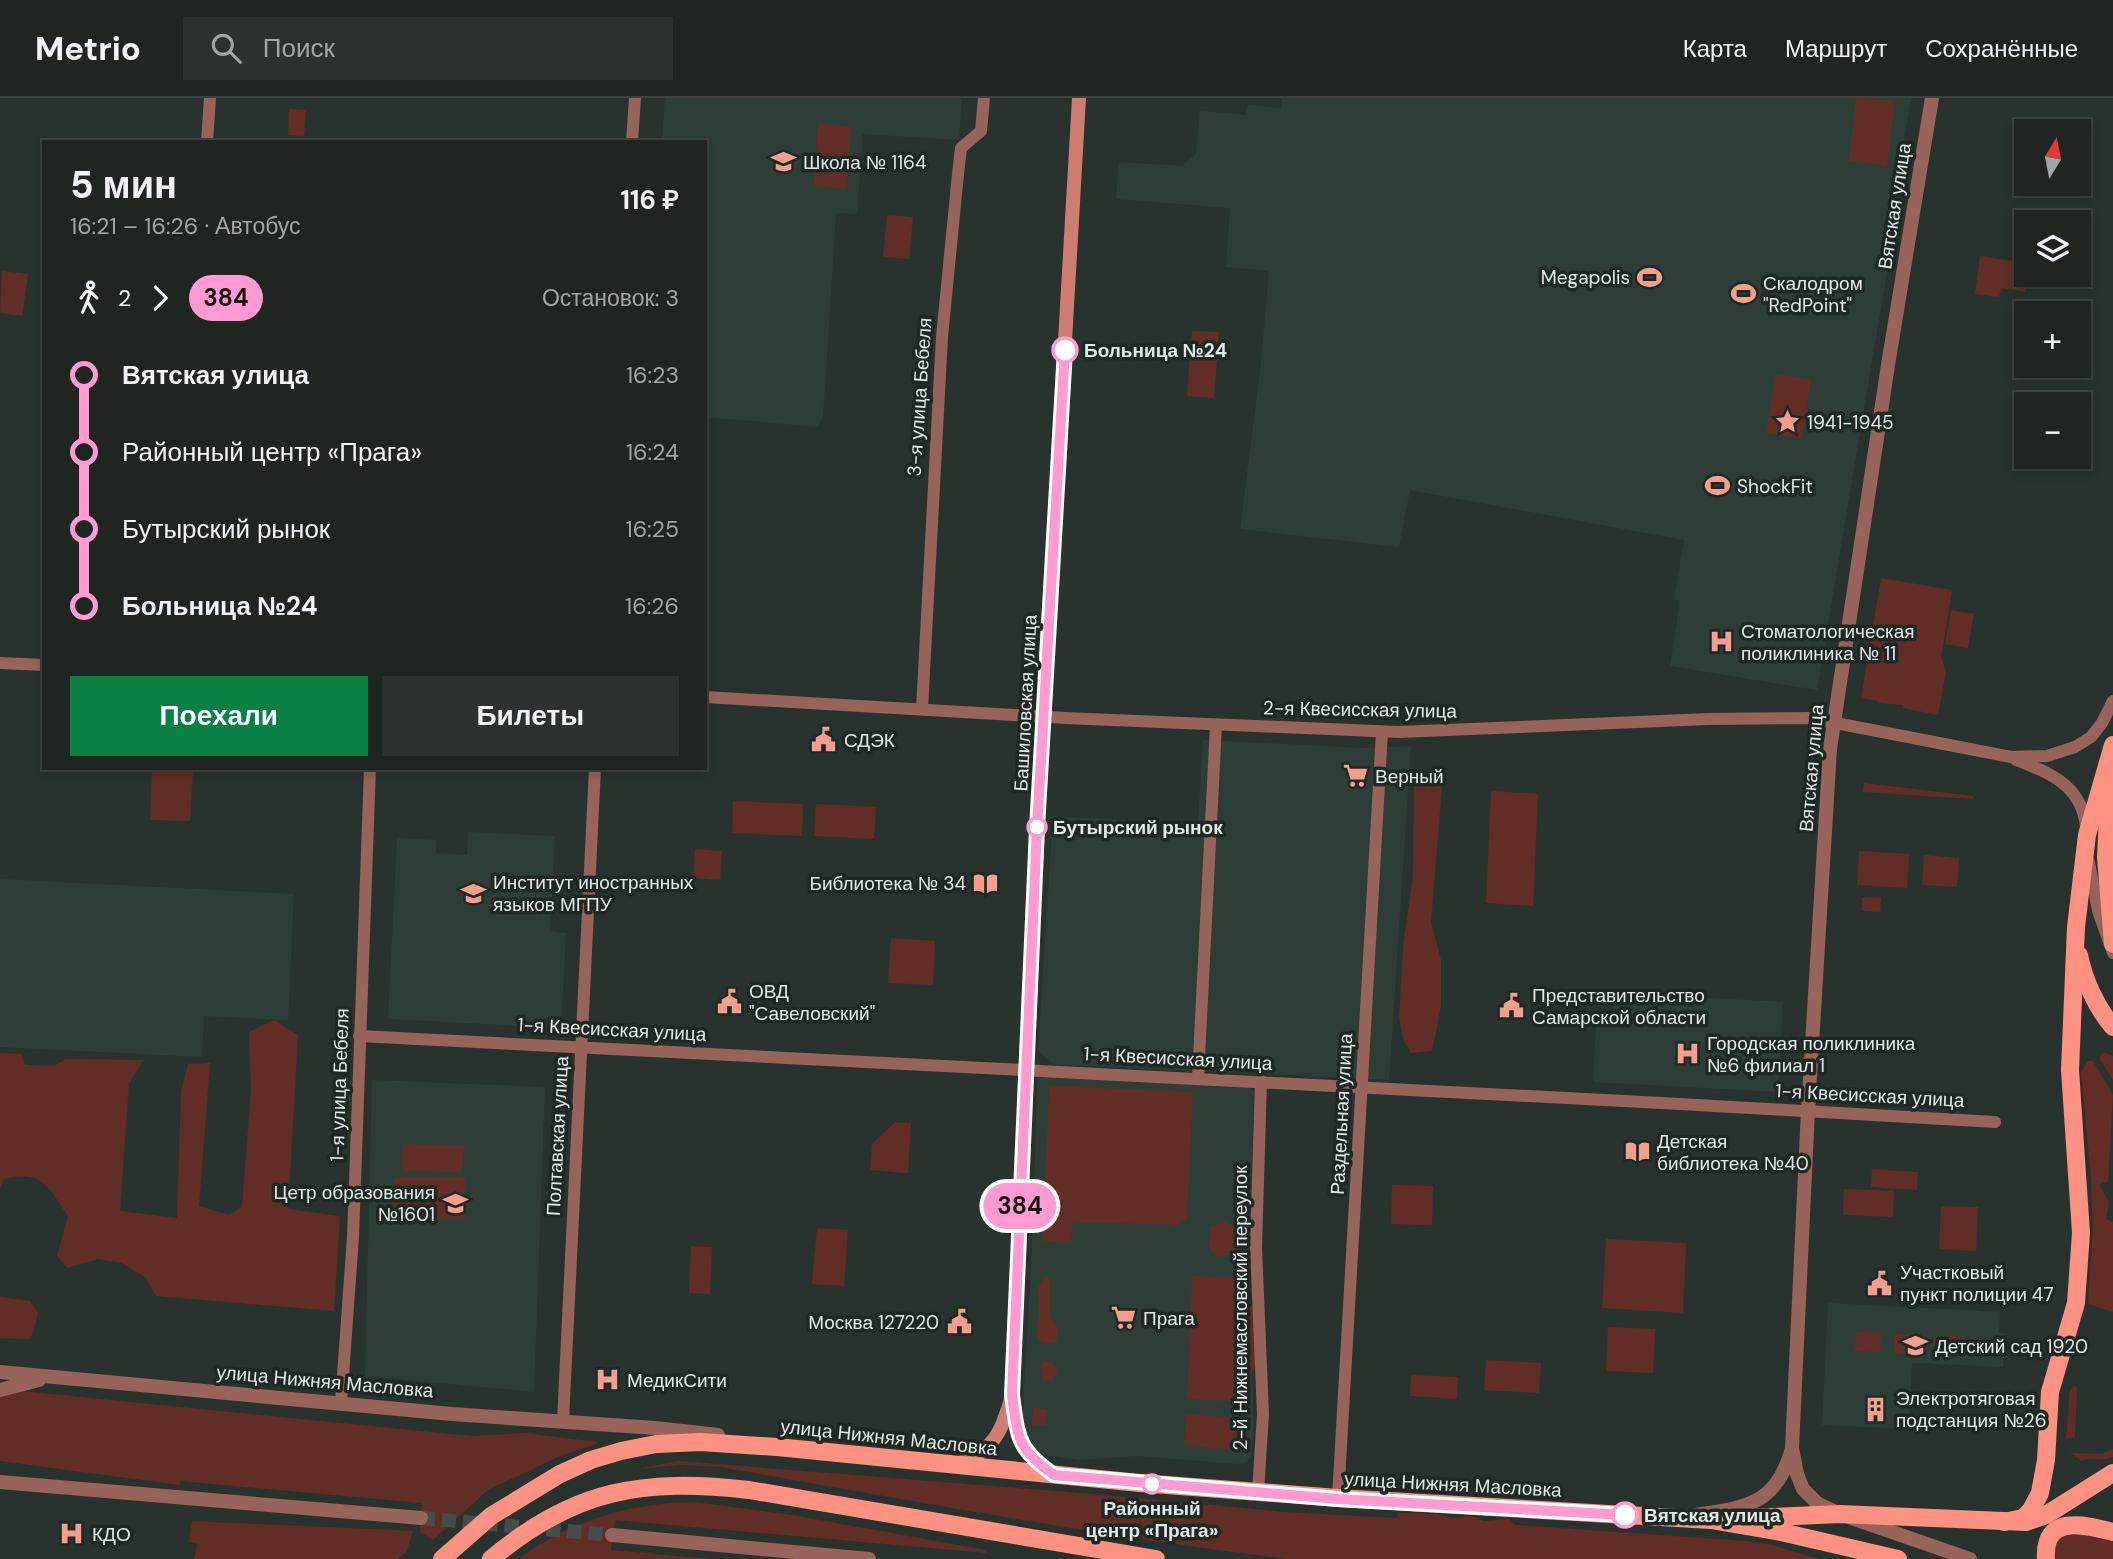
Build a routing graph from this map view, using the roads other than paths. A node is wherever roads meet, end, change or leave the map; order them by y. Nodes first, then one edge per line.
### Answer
1 (210, 98) edge
2 (635, 98) edge
3 (984, 98) edge
4 (1079, 98) edge
5 (1932, 98) edge
6 (207, 140) edge
7 (632, 140) edge
8 (0, 663) edge
9 (42, 665) edge
10 (707, 697) edge
11 (2113, 701) edge
12 (922, 709) junction
13 (1044, 716) junction
14 (1833, 721) junction
15 (1216, 725) junction
16 (1382, 732) junction
17 (2113, 744) edge
18 (2011, 757) junction
19 (370, 770) edge
20 (595, 770) edge
21 (2087, 835) junction
22 (2076, 927) junction
23 (2113, 944) edge
24 (2113, 953) edge
25 (2113, 1027) edge
26 (359, 1036) junction
27 (581, 1046) junction
28 (1026, 1070) junction
29 (1198, 1077) junction
30 (1261, 1081) junction
31 (1362, 1087) junction
32 (1808, 1110) junction
33 (1995, 1122) dead end
34 (0, 1372) edge
35 (54, 1377) junction
36 (0, 1390) edge
37 (1012, 1395) junction
38 (341, 1403) junction
39 (563, 1421) junction
40 (777, 1447) junction
41 (1792, 1448) junction
42 (952, 1466) junction
43 (2113, 1473) edge
44 (1054, 1475) junction
45 (0, 1479) edge
46 (1258, 1492) junction
47 (1338, 1499) junction
48 (1840, 1514) junction
49 (1678, 1517) junction
50 (421, 1518) tunnel mouth
51 (1711, 1520) junction
52 (2004, 1522) junction
53 (2113, 1532) edge
54 (612, 1535) tunnel mouth
55 (442, 1559) edge
56 (491, 1559) edge
57 (869, 1559) edge
58 (1156, 1559) edge
59 (1898, 1559) edge
60 (1970, 1559) edge
61 (2046, 1559) edge

1 - 6 street
2 - 7 street
3 - 12 street, 3-я улица Бебеля
4 - 13 main road, Башиловская улица
5 - 14 street, Вятская улица
8 - 9 street
10 - 12 street, 2-я Квесисская улица
11 - 18 street, 2-я Квесисская улица
12 - 13 street, 2-я Квесисская улица
13 - 15 street, 2-я Квесисская улица
13 - 28 main road, Башиловская улица
14 - 16 street, 2-я Квесисская улица
14 - 18 street, 2-я Квесисская улица
14 - 32 street, Вятская улица
15 - 16 street, 2-я Квесисская улица
15 - 29 street
16 - 31 street, Раздельная улица
17 - 21 main road
17 - 23 main road
18 - 21 street, 2-я Квесисская улица
19 - 26 street, 1-я улица Бебеля
20 - 27 street, Полтавская улица
21 - 22 main road
21 - 24 street, 2-я Квесисская улица
22 - 25 main road
22 - 52 main road
26 - 27 street, 1-я Квесисская улица
26 - 38 street, 1-я улица Бебеля
27 - 28 street, 1-я Квесисская улица
27 - 39 street, Полтавская улица
28 - 29 street, 1-я Квесисская улица
28 - 37 main road, Башиловская улица
29 - 30 street, 1-я Квесисская улица
30 - 31 street, 1-я Квесисская улица
30 - 46 street, 2-й Нижнемасловский переулок
31 - 32 street, 1-я Квесисская улица
31 - 47 street, Раздельная улица
32 - 33 street, 1-я Квесисская улица
32 - 41 street, Вятская улица
34 - 35 street, улица Нижняя Масловка
35 - 36 street
35 - 38 street, улица Нижняя Масловка
37 - 42 main road, Башиловская улица
37 - 44 main road, Башиловская улица
38 - 39 street, улица Нижняя Масловка
39 - 40 street, улица Нижняя Масловка
40 - 42 main road, улица Нижняя Масловка
40 - 55 main road
41 - 48 street, Вятская улица
41 - 49 street, Вятская улица
42 - 44 main road, улица Нижняя Масловка
43 - 52 main road
44 - 46 main road, улица Нижняя Масловка
45 - 50 street
46 - 47 main road, улица Нижняя Масловка
47 - 49 main road, улица Нижняя Масловка
48 - 51 main road
48 - 52 main road
48 - 60 street, Вятская улица
49 - 51 main road, улица Нижняя Масловка
51 - 59 main road, улица Нижняя Масловка
53 - 61 main road
54 - 57 street
56 - 58 main road

